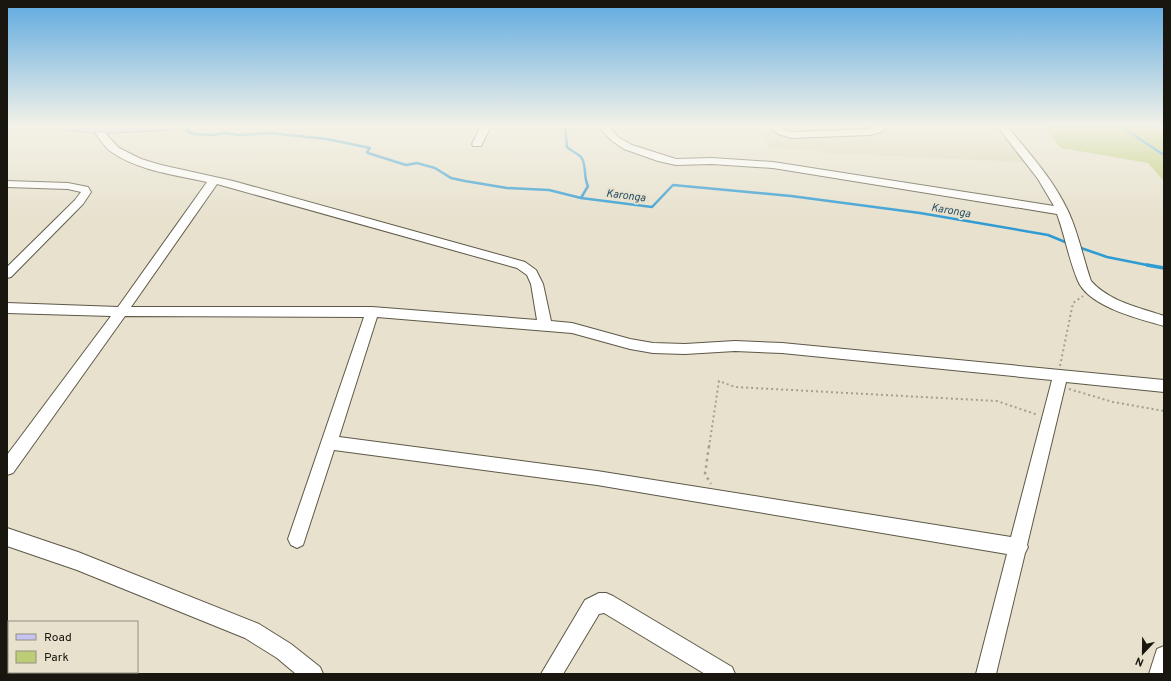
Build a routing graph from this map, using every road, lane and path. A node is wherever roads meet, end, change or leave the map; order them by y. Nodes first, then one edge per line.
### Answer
1 (130, 158) edge
2 (660, 158) edge
3 (1027, 158) edge
4 (214, 180) junction
5 (7, 184) edge
6 (1062, 211) junction
7 (7, 274) edge
8 (1091, 291) junction
9 (7, 308) edge
10 (121, 312) junction
11 (372, 312) junction
12 (1164, 321) edge
13 (545, 325) junction
14 (1059, 382) junction
15 (1164, 386) edge
16 (1164, 411) edge
17 (1050, 420) junction
18 (329, 443) junction
19 (7, 468) edge
20 (719, 498) junction
21 (7, 537) edge
22 (297, 539) dead end
23 (1019, 547) junction
24 (1164, 656) edge
25 (313, 674) edge
26 (551, 674) edge
27 (725, 674) edge
28 (986, 674) edge
29 (1159, 674) edge

1 - 4 street
2 - 6 street
3 - 6 street
4 - 10 street
4 - 13 street
5 - 7 street
6 - 8 street
8 - 12 street
8 - 14 path
9 - 10 street
10 - 11 street
10 - 19 street
11 - 13 street
11 - 18 street
13 - 14 street
14 - 15 street
14 - 16 path
14 - 17 street
17 - 20 path
17 - 23 street
18 - 20 street
18 - 22 street
20 - 23 street
21 - 25 street
23 - 28 street
24 - 29 street
26 - 27 street

